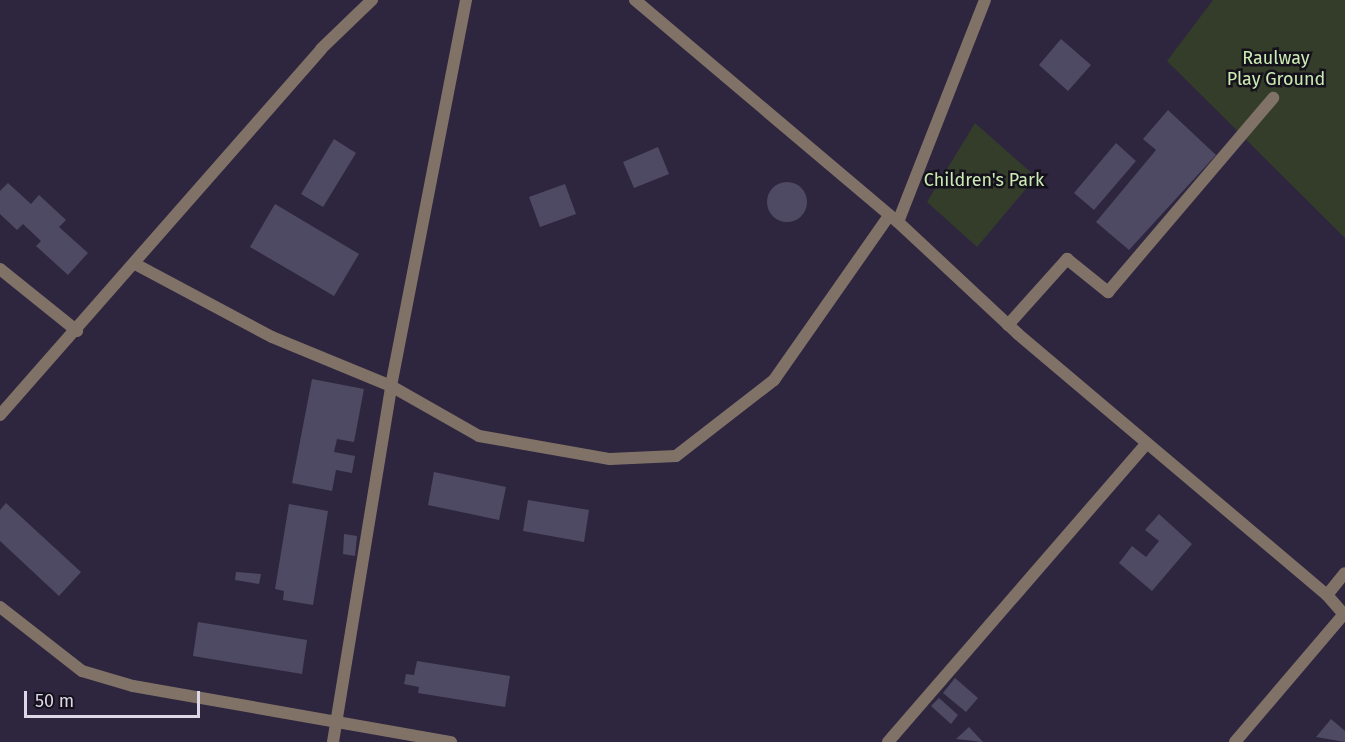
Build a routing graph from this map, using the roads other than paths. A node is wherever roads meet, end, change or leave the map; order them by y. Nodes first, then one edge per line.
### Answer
1 (372, 0) edge
2 (466, 0) edge
3 (635, 0) edge
4 (985, 0) edge
5 (1273, 98) dead end
6 (893, 219) junction
7 (137, 265) junction
8 (0, 269) edge
9 (1008, 325) junction
10 (77, 331) junction
11 (391, 386) junction
12 (0, 415) edge
13 (1145, 446) junction
14 (1345, 573) edge
15 (1327, 595) junction
16 (0, 607) edge
17 (1344, 615) edge
18 (336, 721) junction
19 (333, 742) edge
20 (451, 742) edge
21 (888, 742) edge
22 (1235, 742) edge

1 - 7 street
2 - 11 street
3 - 6 street
4 - 6 street
5 - 9 street
6 - 9 street
6 - 11 street
7 - 10 street
7 - 11 street
8 - 10 street
9 - 13 street
10 - 12 street
11 - 18 street
13 - 15 street
13 - 21 street
14 - 15 street
15 - 17 street
16 - 18 street
17 - 22 street
18 - 19 street
18 - 20 street

